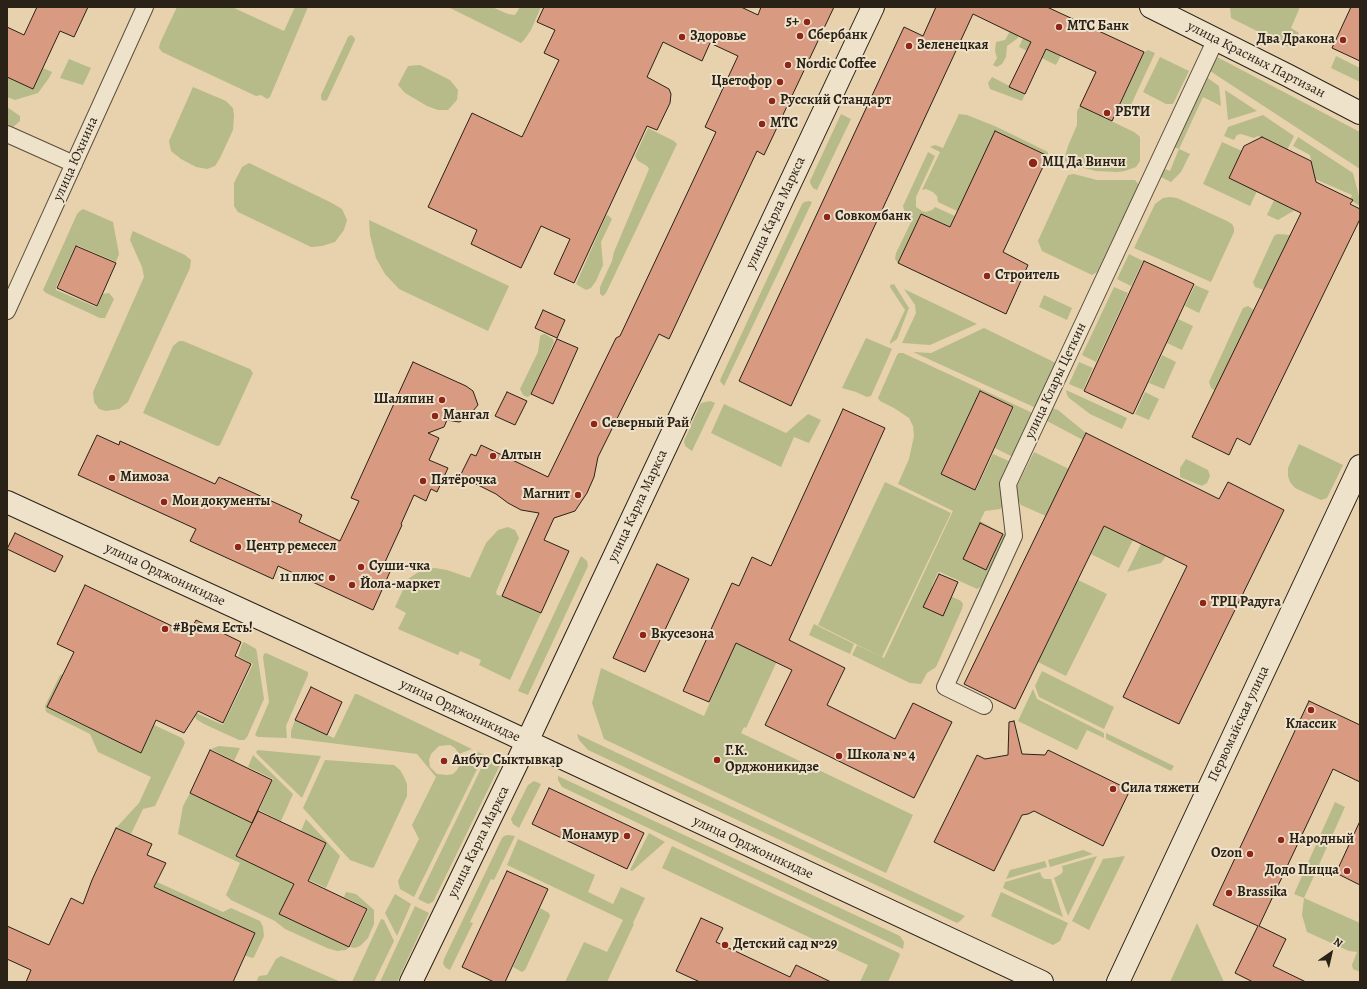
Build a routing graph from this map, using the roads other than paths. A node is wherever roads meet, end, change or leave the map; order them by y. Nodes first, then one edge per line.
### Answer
1 (145, 7) edge
2 (873, 7) edge
3 (1151, 7) edge
4 (1216, 39) junction
5 (1360, 113) edge
6 (7, 134) edge
7 (74, 164) junction
8 (7, 311) edge
9 (1360, 466) edge
10 (7, 502) edge
11 (984, 706) dead end
12 (527, 742) junction
13 (411, 982) edge
14 (1042, 982) edge
15 (1118, 982) edge

1 - 7 street, улица Юхнина
2 - 12 street, улица Карла Маркса
3 - 4 street, улица Красных Партизан
4 - 5 street, улица Красных Партизан
4 - 11 street, улица Клары Цеткин
6 - 7 street
7 - 8 street, улица Юхнина
9 - 15 street, Первомайская улица
10 - 12 street, улица Орджоникидзе
12 - 13 street, улица Карла Маркса
12 - 14 street, улица Орджоникидзе

